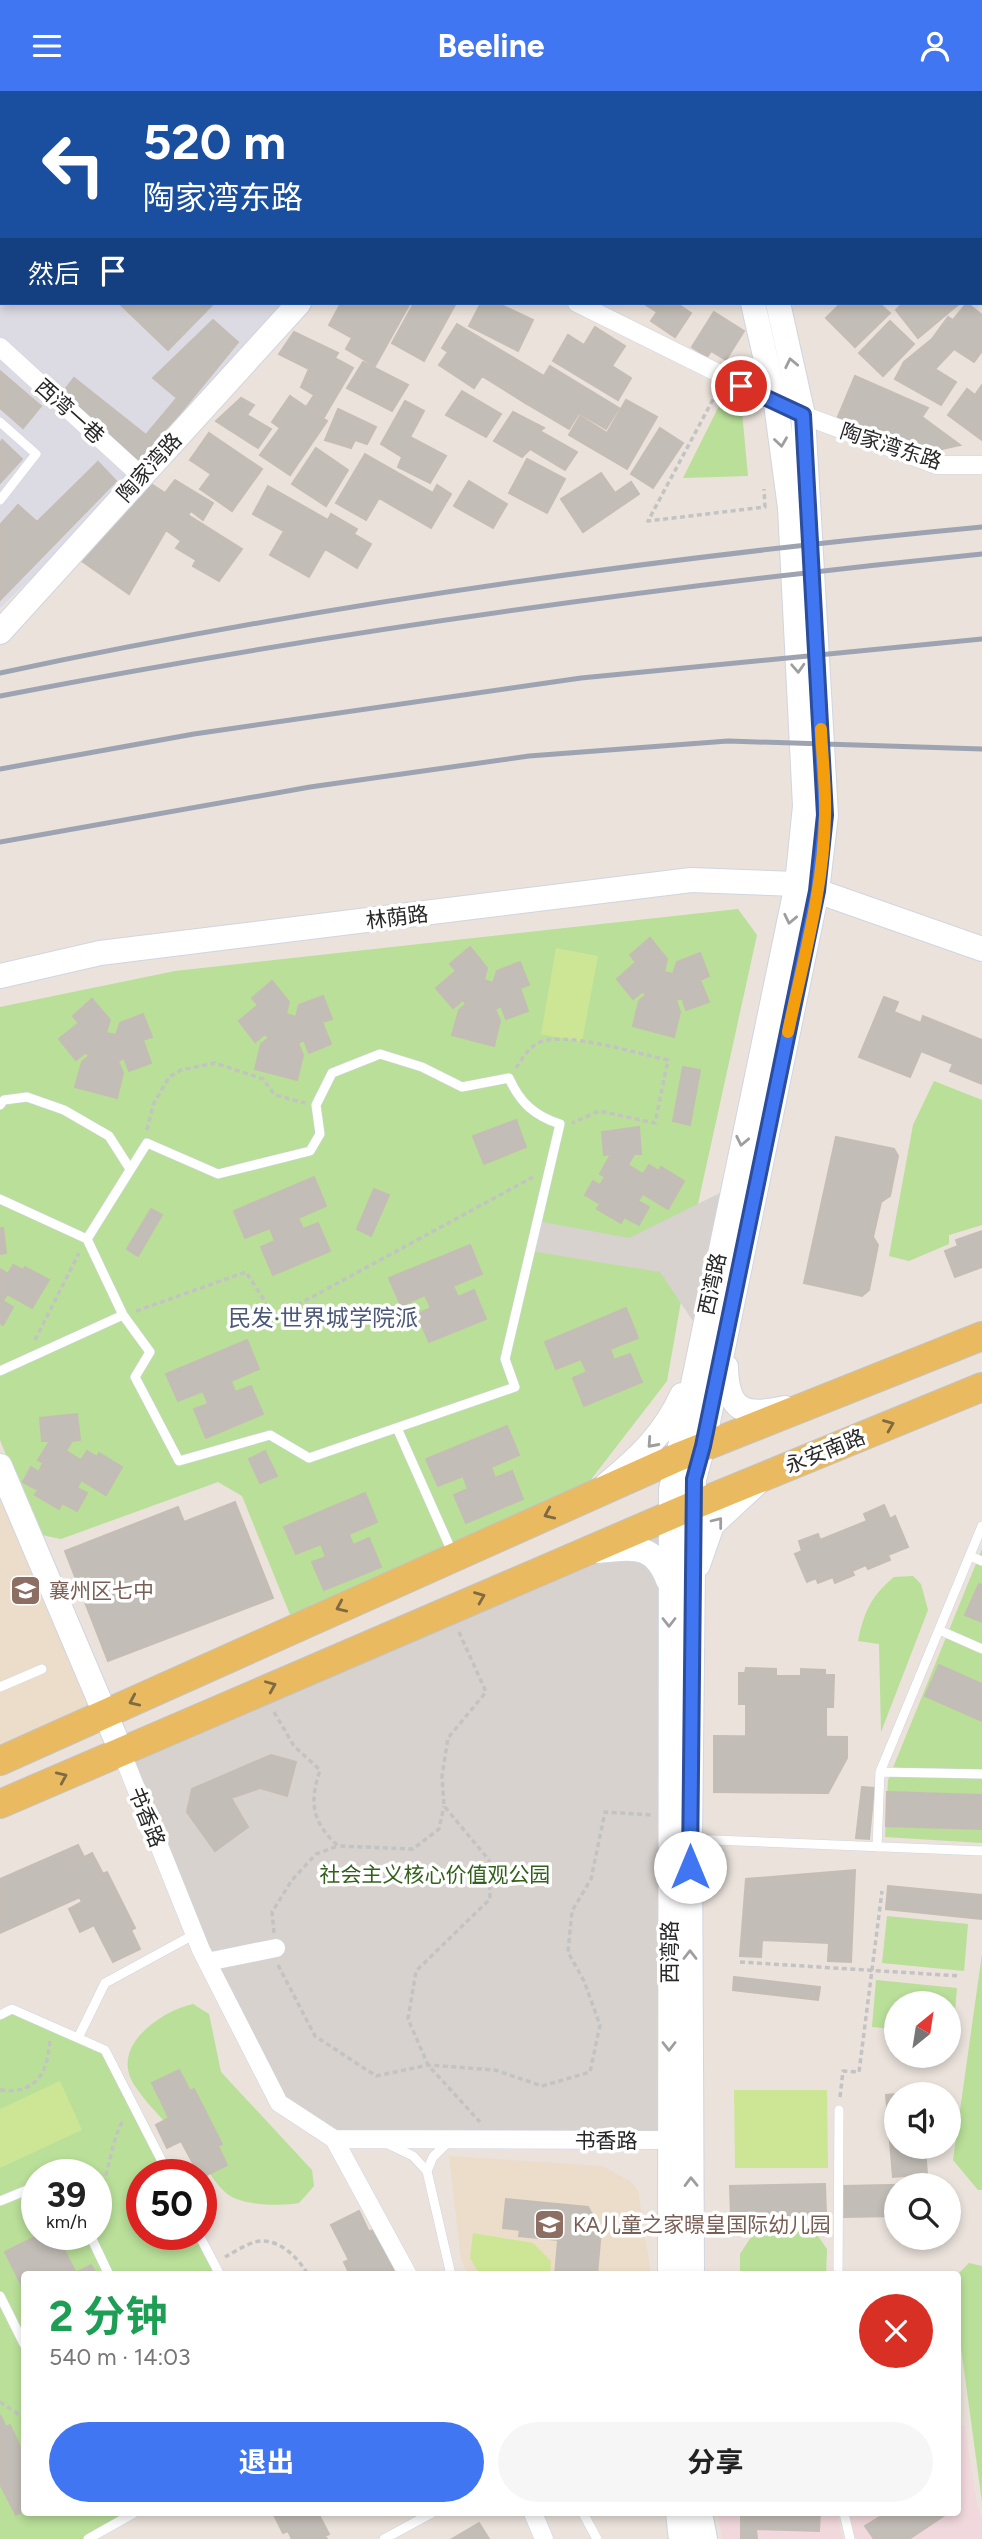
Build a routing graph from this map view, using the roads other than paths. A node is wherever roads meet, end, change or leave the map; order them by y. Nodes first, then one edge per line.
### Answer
1 (297, 305) edge
2 (581, 305) edge
3 (754, 305) edge
4 (778, 305) edge
5 (0, 347) edge
6 (776, 404) junction
7 (803, 415) junction
8 (0, 422) edge
9 (982, 465) edge
10 (140, 475) junction
11 (0, 500) edge
12 (0, 632) edge
13 (807, 887) junction
14 (982, 949) edge
15 (0, 977) edge
16 (0, 1105) edge
17 (130, 1169) junction
18 (0, 1199) edge
19 (87, 1239) junction
20 (123, 1315) junction
21 (726, 1336) junction
22 (982, 1336) edge
23 (696, 1363) junction
24 (0, 1371) edge
25 (982, 1387) edge
26 (814, 1402) junction
27 (397, 1428) junction
28 (691, 1452) junction
29 (0, 1466) edge
30 (765, 1476) junction
31 (596, 1494) junction
32 (680, 1512) junction
33 (982, 1526) edge
34 (587, 1552) junction
35 (454, 1556) junction
36 (970, 1556) junction
37 (982, 1561) edge
38 (680, 1582) junction
39 (939, 1630) junction
40 (982, 1649) edge
41 (42, 1669) dead end
42 (0, 1687) edge
43 (105, 1714) junction
44 (121, 1751) junction
45 (0, 1761) edge
46 (880, 1772) junction
47 (982, 1774) edge
48 (0, 1804) edge
49 (690, 1839) junction
50 (877, 1847) junction
51 (982, 1851) edge
52 (195, 1934) junction
53 (276, 1948) road end
54 (207, 1962) junction
55 (0, 2015) edge
56 (78, 2038) junction
57 (839, 2110) road end
58 (334, 2139) junction
59 (378, 2139) junction
60 (455, 2139) junction
61 (668, 2140) junction
62 (161, 2159) edge
63 (427, 2171) junction
64 (21, 2192) edge
65 (0, 2201) edge
66 (97, 2250) edge
67 (206, 2250) edge
68 (107, 2271) edge
69 (217, 2271) edge
70 (406, 2271) edge
71 (450, 2271) edge
72 (670, 2271) edge
73 (692, 2271) edge
74 (838, 2271) edge
75 (0, 2296) edge
76 (21, 2338) edge
77 (111, 2516) edge
78 (129, 2516) edge
79 (426, 2516) edge
80 (534, 2516) edge
81 (585, 2516) edge
82 (678, 2516) edge
83 (701, 2516) edge
84 (845, 2516) edge
85 (115, 2524) junction
86 (88, 2539) edge
87 (384, 2539) edge
88 (544, 2539) edge
89 (597, 2539) edge
90 (681, 2539) edge
91 (705, 2539) edge
92 (849, 2539) edge

1 - 10 main road, 陶家湾路
2 - 6 street, 陶家湾东路
3 - 6 main road, 西湾路
7 -> 4 main road, 西湾路
5 - 10 street, 西湾一巷
6 - 7 street, 陶家湾东路
6 -> 13 main road, 西湾路
7 - 9 street, 陶家湾东路
7 - 13 main road, 西湾路
8 - 11 lane
10 - 12 main road, 陶家湾路
13 - 14 main road, 林荫路
13 - 15 main road, 林荫路
13 - 21 main road, 西湾路
13 -> 23 main road, 西湾路
16 - 17 lane
17 - 19 lane
17 - 27 lane
18 - 19 lane
19 - 20 lane
20 - 24 lane
20 - 27 lane
21 - 26 main road
21 - 28 main road, 西湾路
22 - 26 main road
23 - 28 main road, 西湾路
23 -> 31 main road
30 -> 25 main road, 永安南路
26 - 28 main road
27 - 35 lane
28 - 31 main road
28 - 32 main road, 西湾路
29 - 43 main road, 书香路
30 - 32 main road, 永安南路
38 -> 30 main road
31 -> 35 main road
32 - 34 main road, 永安南路
32 - 38 main road, 西湾路
33 - 36 lane
34 - 38 main road
44 -> 34 main road, 永安南路
35 -> 43 main road
36 - 37 lane
36 - 39 lane
38 - 49 main road, 西湾路
38 -> 61 main road, 西湾路
39 - 40 lane
39 - 46 lane
41 - 42 lane
43 - 44 main road, 书香路
43 - 45 main road
48 -> 44 main road, 永安南路
44 - 52 street, 书香路
46 - 47 lane
46 - 50 lane
49 - 50 lane
73 -> 49 main road, 西湾路
50 - 51 lane
52 - 54 street, 书香路
52 - 56 lane
53 - 54 street
54 - 58 street, 书香路
55 - 56 lane
56 - 62 lane
57 - 74 lane
58 - 59 street, 书香路
58 - 70 street, 书香路
59 - 60 street, 书香路
59 - 63 lane
60 - 61 street, 书香路
60 - 63 lane
61 - 72 main road, 西湾路
63 - 71 lane
64 - 65 lane
66 - 68 lane
67 - 69 lane
75 - 76 lane
77 - 85 lane
78 - 85 lane
79 - 87 lane
80 - 88 street
81 - 89 lane
82 - 90 main road
83 - 91 main road
84 - 92 lane
85 - 86 lane

